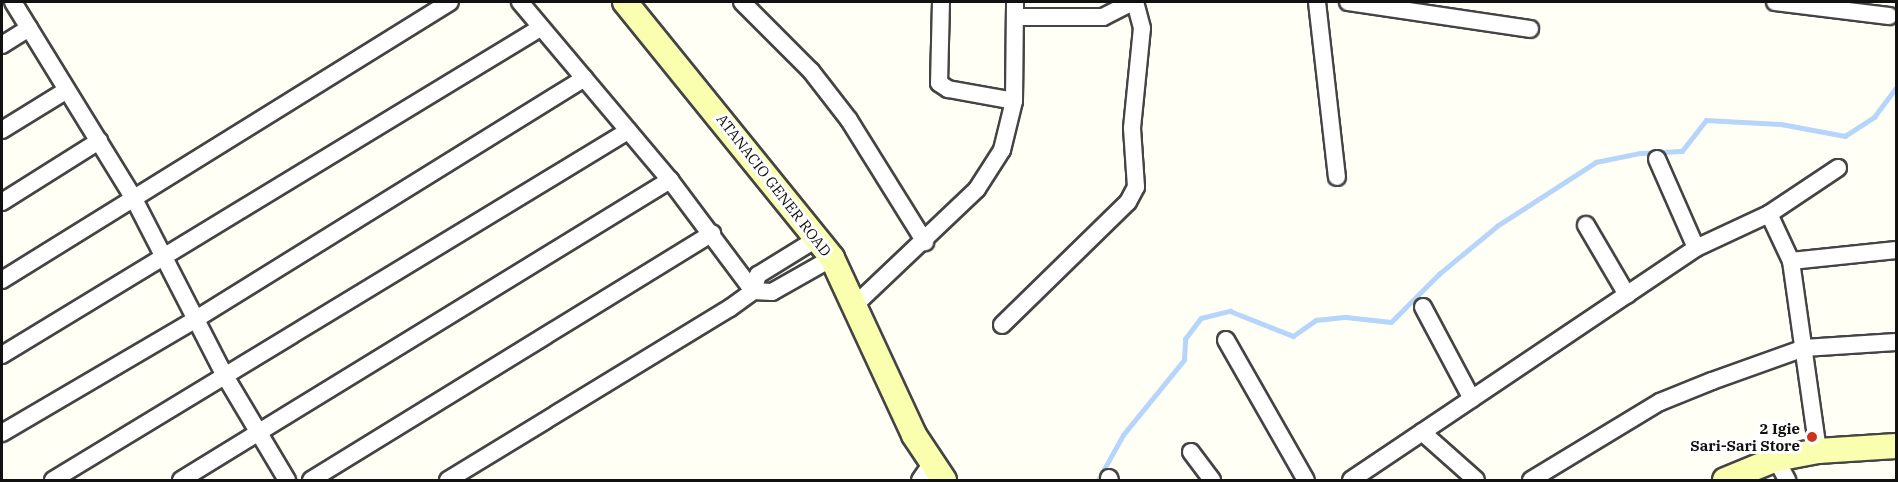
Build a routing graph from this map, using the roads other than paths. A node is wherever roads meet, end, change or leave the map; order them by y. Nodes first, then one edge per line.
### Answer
1 (13, 2) edge
2 (450, 2) edge
3 (520, 2) edge
4 (625, 2) edge
5 (742, 2) edge
6 (941, 2) edge
7 (1134, 2) edge
8 (1317, 2) edge
9 (1348, 2) edge
10 (1775, 2) edge
11 (1015, 9) edge
12 (1888, 16) dead end
13 (29, 28) junction
14 (540, 28) junction
15 (1530, 29) dead end
16 (2, 45) edge
17 (584, 78) junction
18 (67, 90) junction
19 (1014, 101) junction
20 (2, 129) edge
21 (628, 131) junction
22 (99, 141) junction
23 (1657, 159) dead end
24 (1838, 168) dead end
25 (1337, 177) dead end
26 (670, 180) junction
27 (134, 199) junction
28 (2, 202) edge
29 (1769, 214) junction
30 (1586, 225) dead end
31 (711, 233) junction
32 (819, 238) junction
33 (925, 242) junction
34 (1696, 248) junction
35 (1896, 250) edge
36 (164, 256) junction
37 (832, 258) junction
38 (1791, 261) junction
39 (2, 280) edge
40 (753, 291) junction
41 (1627, 295) junction
42 (856, 304) junction
43 (1423, 307) dead end
44 (196, 319) junction
45 (1002, 325) dead end
46 (1226, 340) dead end
47 (1896, 342) edge
48 (1804, 348) junction
49 (2, 355) edge
50 (225, 376) junction
51 (1472, 399) junction
52 (260, 432) junction
53 (1422, 432) junction
54 (2, 433) edge
55 (1896, 446) edge
56 (1818, 451) junction
57 (1191, 452) dead end
58 (1776, 459) junction
59 (932, 475) edge
60 (53, 480) edge
61 (181, 480) edge
62 (287, 480) edge
63 (311, 480) edge
64 (448, 480) edge
65 (1212, 480) edge
66 (1306, 480) edge
67 (1351, 480) edge
68 (1476, 480) edge
69 (1531, 480) edge
70 (1725, 480) edge
71 (1787, 480) edge

1 - 13 street
2 - 27 street
3 - 14 street
4 - 32 main road, ATANACIO GENER ROAD
5 - 33 street
6 - 19 street
7 - 11 street
7 - 45 street
8 - 25 street
9 - 15 street
10 - 12 street
11 - 19 street
13 - 16 street
13 - 18 street
14 - 17 street
14 - 36 street
17 - 21 street
17 - 44 street
18 - 20 street
18 - 22 street
19 - 33 street
21 - 26 street
21 - 50 street
22 - 27 street
22 - 28 street
23 - 34 street
24 - 29 street
26 - 31 street
26 - 52 street
27 - 36 street
27 - 39 street
29 - 34 street
29 - 38 street
30 - 41 street
31 - 40 street
31 - 63 street
32 - 37 main road, ATANACIO GENER ROAD
32 - 40 street
33 - 42 street
34 - 41 street
35 - 38 street
36 - 44 street
36 - 49 street
37 - 40 street
37 - 42 main road, ATANACIO GENER ROAD
38 - 48 street
40 - 64 street
41 - 51 street
42 - 59 main road, ATANACIO GENER ROAD
43 - 51 street
44 - 50 street
44 - 54 street
46 - 66 street
47 - 48 street
48 - 56 street
48 - 69 street
50 - 52 street
50 - 60 street
51 - 53 street
52 - 61 street
52 - 62 street
53 - 67 street
53 - 68 street
55 - 56 main road
56 - 58 main road
57 - 65 street
58 - 70 main road
58 - 71 street

